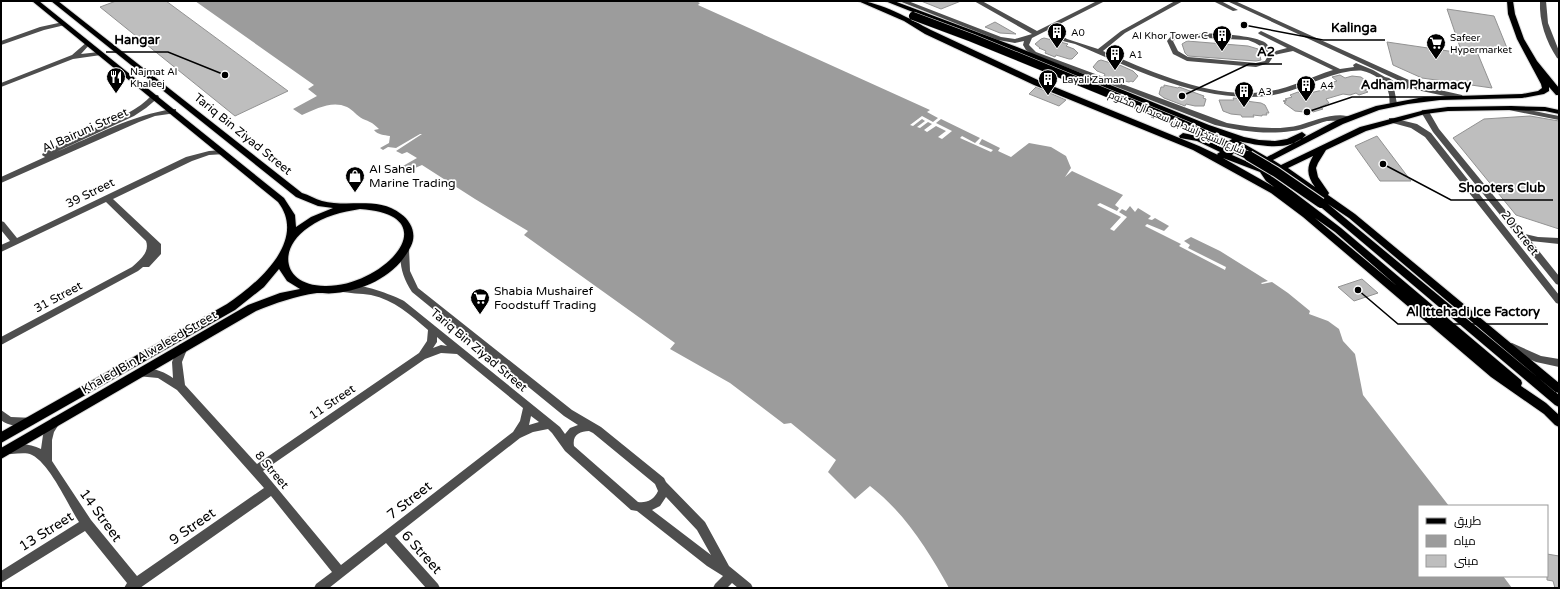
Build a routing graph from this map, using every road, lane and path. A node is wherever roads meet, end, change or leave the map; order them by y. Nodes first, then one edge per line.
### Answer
1 (35, 1) edge
2 (54, 1) edge
3 (861, 1) edge
4 (878, 1) edge
5 (888, 1) edge
6 (977, 1) edge
7 (1102, 1) edge
8 (1180, 1) edge
9 (1216, 1) edge
10 (1230, 1) edge
11 (1510, 1) edge
12 (1543, 1) edge
13 (903, 2) edge
14 (54, 17) junction
15 (910, 18) junction
16 (76, 19) junction
17 (63, 24) junction
18 (1045, 30) junction
19 (29, 32) junction
20 (1261, 33) dead end
21 (1034, 35) junction
22 (1, 43) edge
23 (87, 44) junction
24 (1516, 48) dead end
25 (1292, 49) junction
26 (1098, 52) junction
27 (99, 54) junction
28 (1271, 54) junction
29 (1559, 57) edge
30 (1532, 60) junction
31 (63, 61) junction
32 (1346, 61) junction
33 (1361, 62) junction
34 (1338, 70) junction
35 (1375, 74) junction
36 (1410, 83) junction
37 (1, 85) edge
38 (1118, 88) junction
39 (1491, 90) dead end
40 (1559, 93) edge
41 (1483, 96) junction
42 (156, 97) junction
43 (1459, 97) junction
44 (1393, 104) junction
45 (1511, 108) junction
46 (1448, 109) junction
47 (173, 111) junction
48 (1425, 112) junction
49 (1559, 112) edge
50 (1347, 118) junction
51 (1559, 118) edge
52 (1392, 120) junction
53 (1206, 127) junction
54 (1320, 132) junction
55 (1183, 136) junction
56 (1225, 137) junction
57 (207, 140) junction
58 (1432, 140) junction
59 (1445, 141) junction
60 (1324, 148) junction
61 (222, 152) junction
62 (189, 159) junction
63 (1268, 161) junction
64 (1281, 168) junction
65 (1263, 171) junction
66 (9, 176) junction
67 (1, 180) edge
68 (107, 198) junction
69 (1331, 201) junction
70 (1306, 205) junction
71 (350, 207) junction
72 (1352, 216) junction
73 (1, 224) edge
74 (1522, 236) junction
75 (15, 242) junction
76 (288, 243) junction
77 (1557, 244) edge
78 (1, 249) edge
79 (405, 249) junction
80 (1535, 252) junction
81 (283, 255) junction
82 (1559, 282) edge
83 (342, 289) junction
84 (316, 290) junction
85 (1559, 301) edge
86 (433, 329) junction
87 (1, 341) edge
88 (1508, 345) junction
89 (183, 347) junction
90 (459, 350) junction
91 (422, 356) junction
92 (1559, 363) edge
93 (140, 373) junction
94 (180, 387) junction
95 (1559, 389) edge
96 (76, 395) junction
97 (1559, 402) edge
98 (83, 406) junction
99 (528, 407) junction
100 (1548, 411) junction
101 (1, 414) edge
102 (31, 421) junction
103 (57, 421) junction
104 (1559, 422) edge
105 (549, 425) junction
106 (590, 427) junction
107 (516, 435) junction
108 (1, 438) edge
109 (567, 444) junction
110 (4, 452) edge
111 (47, 461) junction
112 (256, 470) junction
113 (662, 485) junction
114 (272, 489) junction
115 (641, 508) junction
116 (86, 524) junction
117 (387, 536) junction
118 (340, 572) junction
119 (729, 572) junction
120 (1, 577) edge
121 (133, 586) edge
122 (320, 588) edge
123 (434, 588) edge
124 (719, 588) edge
125 (747, 588) edge

1 - 14 main road
2 - 16 main road, Tariq Bin Ziyad Street
3 - 15 main road, شارع الشيخ راشد بن سعيد آل مكتوم
4 - 15 main road, شارع الشيخ راشد بن سعيد آل مكتوم
5 - 13 main road
5 - 38 main road
6 - 21 street
7 - 18 street
8 - 26 street
9 - 32 street
10 - 33 street
11 - 30 main road
12 - 29 street
13 - 21 street
14 - 17 main road
14 - 19 street
15 - 55 main road, شارع الشيخ راشد بن سعيد آل مكتوم
15 - 97 main road, شارع الشيخ راشد بن سعيد آل مكتوم, bridge
15 - 100 main road
16 - 17 main road
16 - 71 main road, Tariq Bin Ziyad Street
17 - 19 street
17 - 23 main road
18 - 21 street
18 - 26 street
19 - 22 street
20 - 25 street
21 - 38 street
23 - 27 main road
23 - 31 street
24 - 30 main road
25 - 28 street
25 - 34 street
26 - 34 street
27 - 31 street
27 - 42 main road
28 - 28 street
30 - 40 main road
30 - 41 main road
31 - 37 street
32 - 33 street
32 - 34 street
33 - 34 street
33 - 35 street
33 - 36 street
35 - 36 street
35 - 44 street
36 - 43 street
38 - 50 street
38 - 53 main road
39 - 41 main road
41 - 43 main road
42 - 47 main road
42 - 66 street, Al Bairuni Street
43 - 44 main road
43 - 46 main road
44 - 50 main road
45 - 46 main road
45 - 49 main road
45 - 51 street
46 - 48 main road
47 - 57 main road
47 - 66 street, Al Bairuni Street
48 - 52 main road
48 - 59 street, 20 Street
50 - 54 main road
52 - 58 street, 20 Street
52 - 60 main road
53 - 54 main road
53 - 56 main road
54 - 63 main road
55 - 56 main road
55 - 65 main road, شارع الشيخ راشد بن سعيد آل مكتوم
56 - 63 main road
57 - 61 main road
57 - 62 street, 39 Street
58 - 59 street
58 - 85 street, 20 Street
59 - 74 street, 20 Street
60 - 64 main road
60 - 69 main road
61 - 62 street, 39 Street
61 - 76 main road
62 - 68 street, 39 Street
63 - 64 main road
63 - 65 main road
64 - 65 main road
64 - 69 main road
65 - 70 main road, شارع الشيخ راشد بن سعيد آل مكتوم
66 - 67 street, Al Bairuni Street
68 - 75 street, 39 Street
68 - 87 street, 31 Street
69 - 72 main road
70 - 72 main road
70 - 100 main road, شارع الشيخ راشد بن سعيد آل مكتوم
71 - 76 main road
71 - 79 main road
72 - 88 main road
73 - 75 street
74 - 77 street
74 - 80 street, 20 Street
75 - 78 street, 39 Street
76 - 81 main road
77 - 80 street
79 - 83 main road
79 - 106 street, Tariq Bin Ziyad Street
80 - 82 street, 20 Street
81 - 84 main road
81 - 96 main road, Khaled Bin Alwaleed Street
83 - 84 main road
83 - 86 street, Tariq Bin Ziyad Street
84 - 89 main road, Khaled Bin Alwaleed Street
86 - 90 street, Tariq Bin Ziyad Street
86 - 91 street, 11 Street
88 - 92 street
88 - 95 main road
89 - 93 main road, Khaled Bin Alwaleed Street
89 - 94 street
90 - 91 street, 11 Street
90 - 99 street, Tariq Bin Ziyad Street
91 - 112 street, 11 Street
93 - 94 street, 8 Street
93 - 98 main road, Khaled Bin Alwaleed Street
94 - 112 street, 8 Street
96 - 98 main road
96 - 102 main road, Khaled Bin Alwaleed Street
98 - 103 main road, Khaled Bin Alwaleed Street
99 - 105 street, Tariq Bin Ziyad Street
99 - 107 street, 7 Street
100 - 104 main road, شارع الشيخ راشد بن سعيد آل مكتوم
101 - 102 street
102 - 108 main road, Khaled Bin Alwaleed Street
103 - 110 main road, Khaled Bin Alwaleed Street
103 - 111 street, 14 Street
105 - 107 street, 7 Street
105 - 109 street, Tariq Bin Ziyad Street
106 - 109 street
106 - 113 street, Tariq Bin Ziyad Street
107 - 117 street, 7 Street
109 - 115 street, Tariq Bin Ziyad Street
110 - 111 street, 14 Street
111 - 116 street, 14 Street
112 - 114 street, 8 Street
113 - 115 street
113 - 119 street, Tariq Bin Ziyad Street
114 - 118 street, 8 Street
114 - 121 street, 9 Street
115 - 119 street, Tariq Bin Ziyad Street
116 - 120 street, 13 Street
116 - 121 street, 14 Street
117 - 118 street, 7 Street
117 - 123 street, 6 Street
118 - 122 street, 7 Street
119 - 124 street
119 - 125 street

